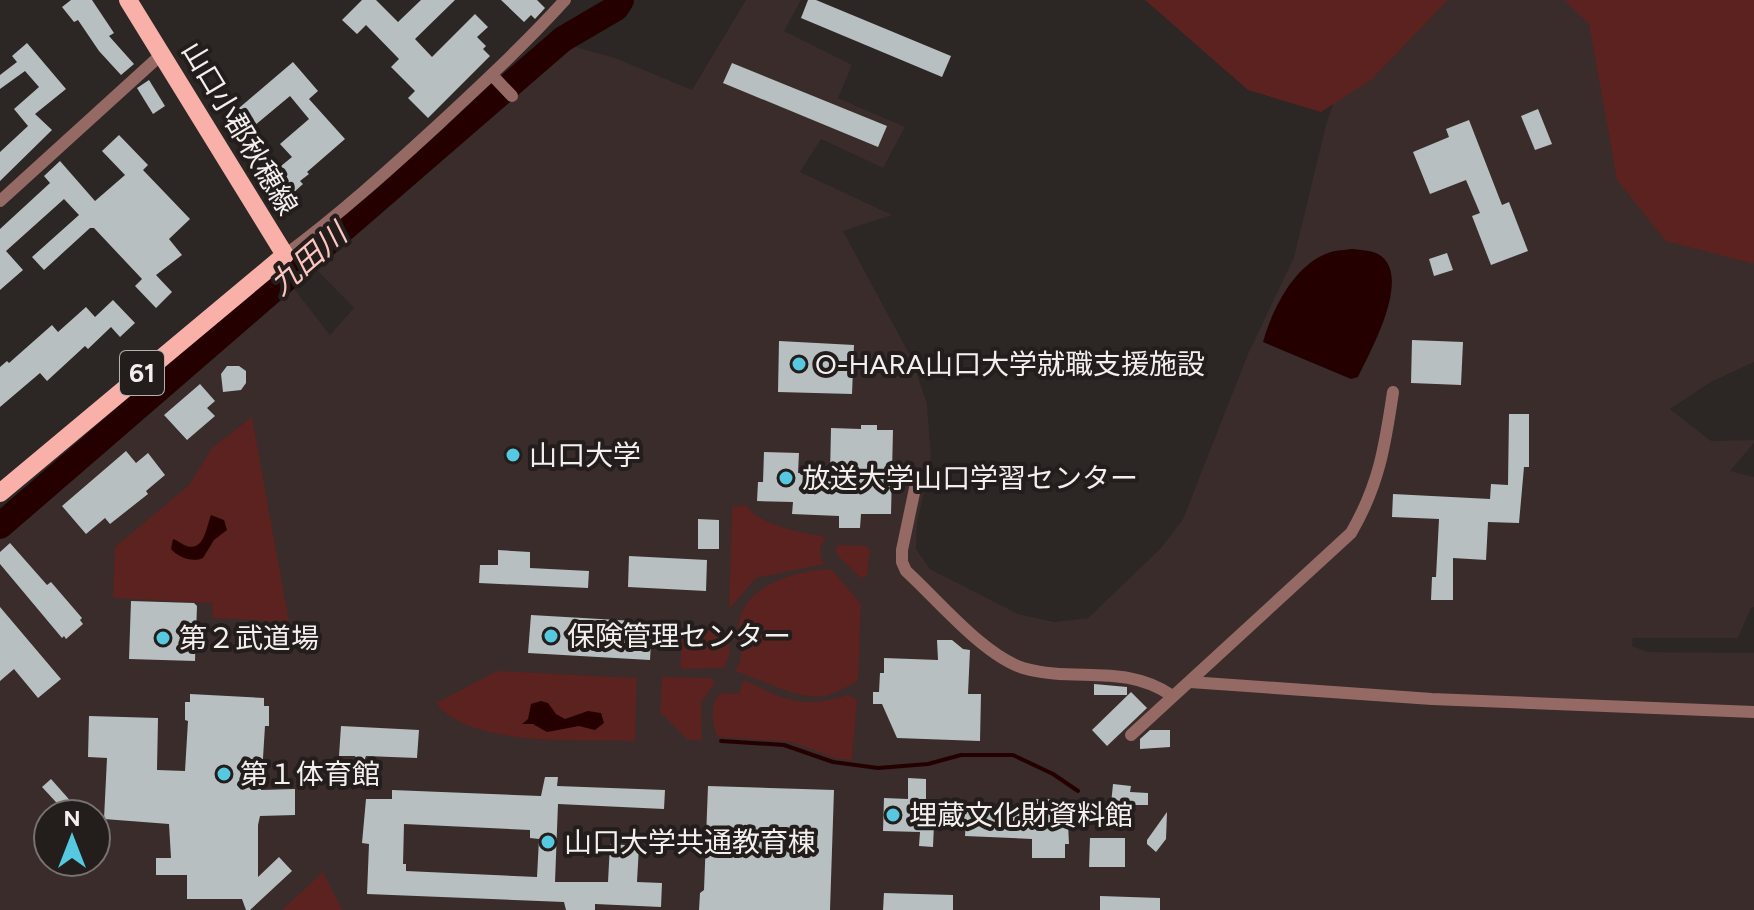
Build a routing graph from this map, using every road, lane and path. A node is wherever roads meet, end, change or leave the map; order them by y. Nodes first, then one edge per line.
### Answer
1 (128, 0) edge
2 (565, 0) edge
3 (163, 53) junction
4 (492, 75) junction
5 (512, 96) dead end
6 (0, 201) edge
7 (285, 255) junction
8 (1393, 392) dead end
9 (918, 474) dead end
10 (0, 493) edge
11 (1190, 682) junction
12 (1171, 695) junction
13 (1754, 712) edge
14 (1131, 735) dead end

1 - 3 main road, 山口小郡秋穂線
2 - 4 street
3 - 6 street
3 - 7 main road, 山口小郡秋穂線
4 - 5 street
4 - 7 street
7 - 10 main road, 山口小郡秋穂線 / 61
8 - 11 street
9 - 12 street
11 - 12 street
11 - 13 street
12 - 14 street

